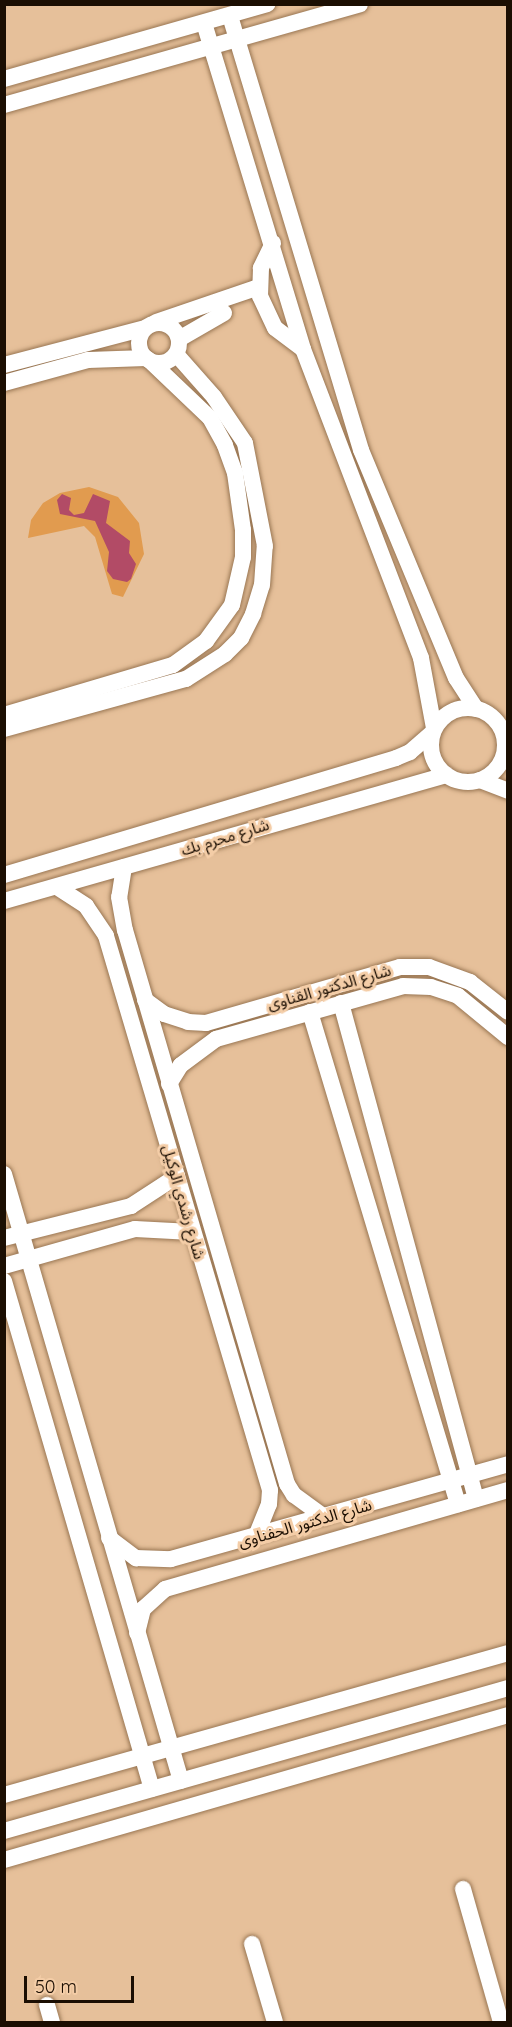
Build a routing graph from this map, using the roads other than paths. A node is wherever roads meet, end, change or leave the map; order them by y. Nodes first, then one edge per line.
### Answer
1 (268, 4) edge
2 (360, 4) edge
3 (230, 16) junction
4 (204, 23) junction
5 (236, 39) junction
6 (211, 46) junction
7 (4, 79) edge
8 (4, 105) edge
9 (273, 243) junction
10 (261, 295) junction
11 (150, 325) junction
12 (177, 346) junction
13 (303, 349) junction
14 (147, 359) junction
15 (4, 365) edge
16 (4, 383) edge
17 (232, 605) junction
18 (253, 614) junction
19 (220, 626) junction
20 (241, 639) junction
21 (476, 709) junction
22 (4, 715) edge
23 (4, 729) edge
24 (434, 730) junction
25 (505, 734) edge
26 (446, 775) junction
27 (480, 780) junction
28 (507, 791) edge
29 (124, 867) junction
30 (4, 875) edge
31 (57, 886) junction
32 (4, 902) edge
33 (125, 930) junction
34 (106, 936) junction
35 (356, 979) junction
36 (361, 997) junction
37 (145, 1000) junction
38 (340, 1003) junction
39 (310, 1012) junction
40 (507, 1012) edge
41 (507, 1037) edge
42 (169, 1084) junction
43 (4, 1174) edge
44 (177, 1176) junction
45 (192, 1232) junction
46 (21, 1233) junction
47 (4, 1238) edge
48 (29, 1259) junction
49 (4, 1266) edge
50 (4, 1281) edge
51 (507, 1464) edge
52 (470, 1476) junction
53 (452, 1481) junction
54 (507, 1490) edge
55 (476, 1499) junction
56 (458, 1504) junction
57 (324, 1517) junction
58 (256, 1536) junction
59 (108, 1537) junction
60 (171, 1560) junction
61 (180, 1585) junction
62 (137, 1637) junction
63 (507, 1653) edge
64 (507, 1688) edge
65 (507, 1715) edge
66 (170, 1749) junction
67 (142, 1756) junction
68 (181, 1781) junction
69 (152, 1789) junction
70 (4, 1795) edge
71 (4, 1832) edge
72 (4, 1860) edge
73 (463, 1889) dead end
74 (252, 1944) dead end
75 (47, 2005) dead end
76 (52, 2022) edge
77 (275, 2022) edge
78 (501, 2022) edge

1 - 3 street
2 - 5 street
3 - 4 street
3 - 5 street
4 - 6 street
4 - 7 street
5 - 6 street
5 - 21 street
6 - 8 street
6 - 9 street
9 - 10 street
9 - 13 street
10 - 11 street
10 - 12 street
10 - 13 street
11 - 12 street
11 - 14 street
11 - 15 street
12 - 14 street
12 - 18 street
13 - 24 street
14 - 16 street
14 - 17 street
17 - 18 street
17 - 19 street
18 - 20 street
19 - 20 street
19 - 22 street
20 - 23 street
21 - 24 street
21 - 25 street
24 - 26 street
24 - 30 street, شارع محرم بك
25 - 27 street
26 - 27 street
26 - 29 street, شارع محرم بك
27 - 28 street
29 - 31 street, شارع محرم بك
29 - 33 street, شارع رشدي الوكيل
31 - 32 street, شارع محرم بك
31 - 34 street, شارع رشدي الوكيل
33 - 34 street
33 - 37 street, شارع رشدي الوكيل
34 - 44 street, شارع رشدي الوكيل
35 - 36 street
35 - 37 street, شارع الدكتور القناوى
35 - 40 street, شارع الدكتور القناوى
36 - 38 street, شارع الدكتور القناوى
36 - 41 street, شارع الدكتور القناوى
37 - 42 street, شارع رشدي الوكيل
38 - 39 street, شارع الدكتور القناوى
38 - 52 street
39 - 42 street, شارع الدكتور القناوى
39 - 53 street
42 - 57 street, شارع رشدي الوكيل
43 - 46 street
44 - 45 street, شارع رشدي الوكيل
44 - 46 street
45 - 48 street
45 - 58 street, شارع رشدي الوكيل
46 - 47 street
46 - 48 street
48 - 49 street
48 - 59 street
50 - 67 street
51 - 52 street, شارع الدكتور الحفناوى
52 - 53 street, شارع الدكتور الحفناوى
52 - 55 street
53 - 56 street
53 - 57 street, شارع الدكتور الحفناوى
54 - 55 street, شارع الدكتور الحفناوى
55 - 56 street, شارع الدكتور الحفناوى
56 - 61 street, شارع الدكتور الحفناوى
57 - 58 street, شارع الدكتور الحفناوى
58 - 60 street, شارع الدكتور الحفناوى
59 - 60 street, شارع الدكتور الحفناوى
59 - 62 street
60 - 61 street
61 - 62 street, شارع الدكتور الحفناوى
62 - 66 street
63 - 66 street
64 - 68 street
65 - 72 street
66 - 67 street
66 - 68 street
67 - 69 street
67 - 70 street
68 - 69 street
69 - 71 street
73 - 78 street
74 - 77 street
75 - 76 street

